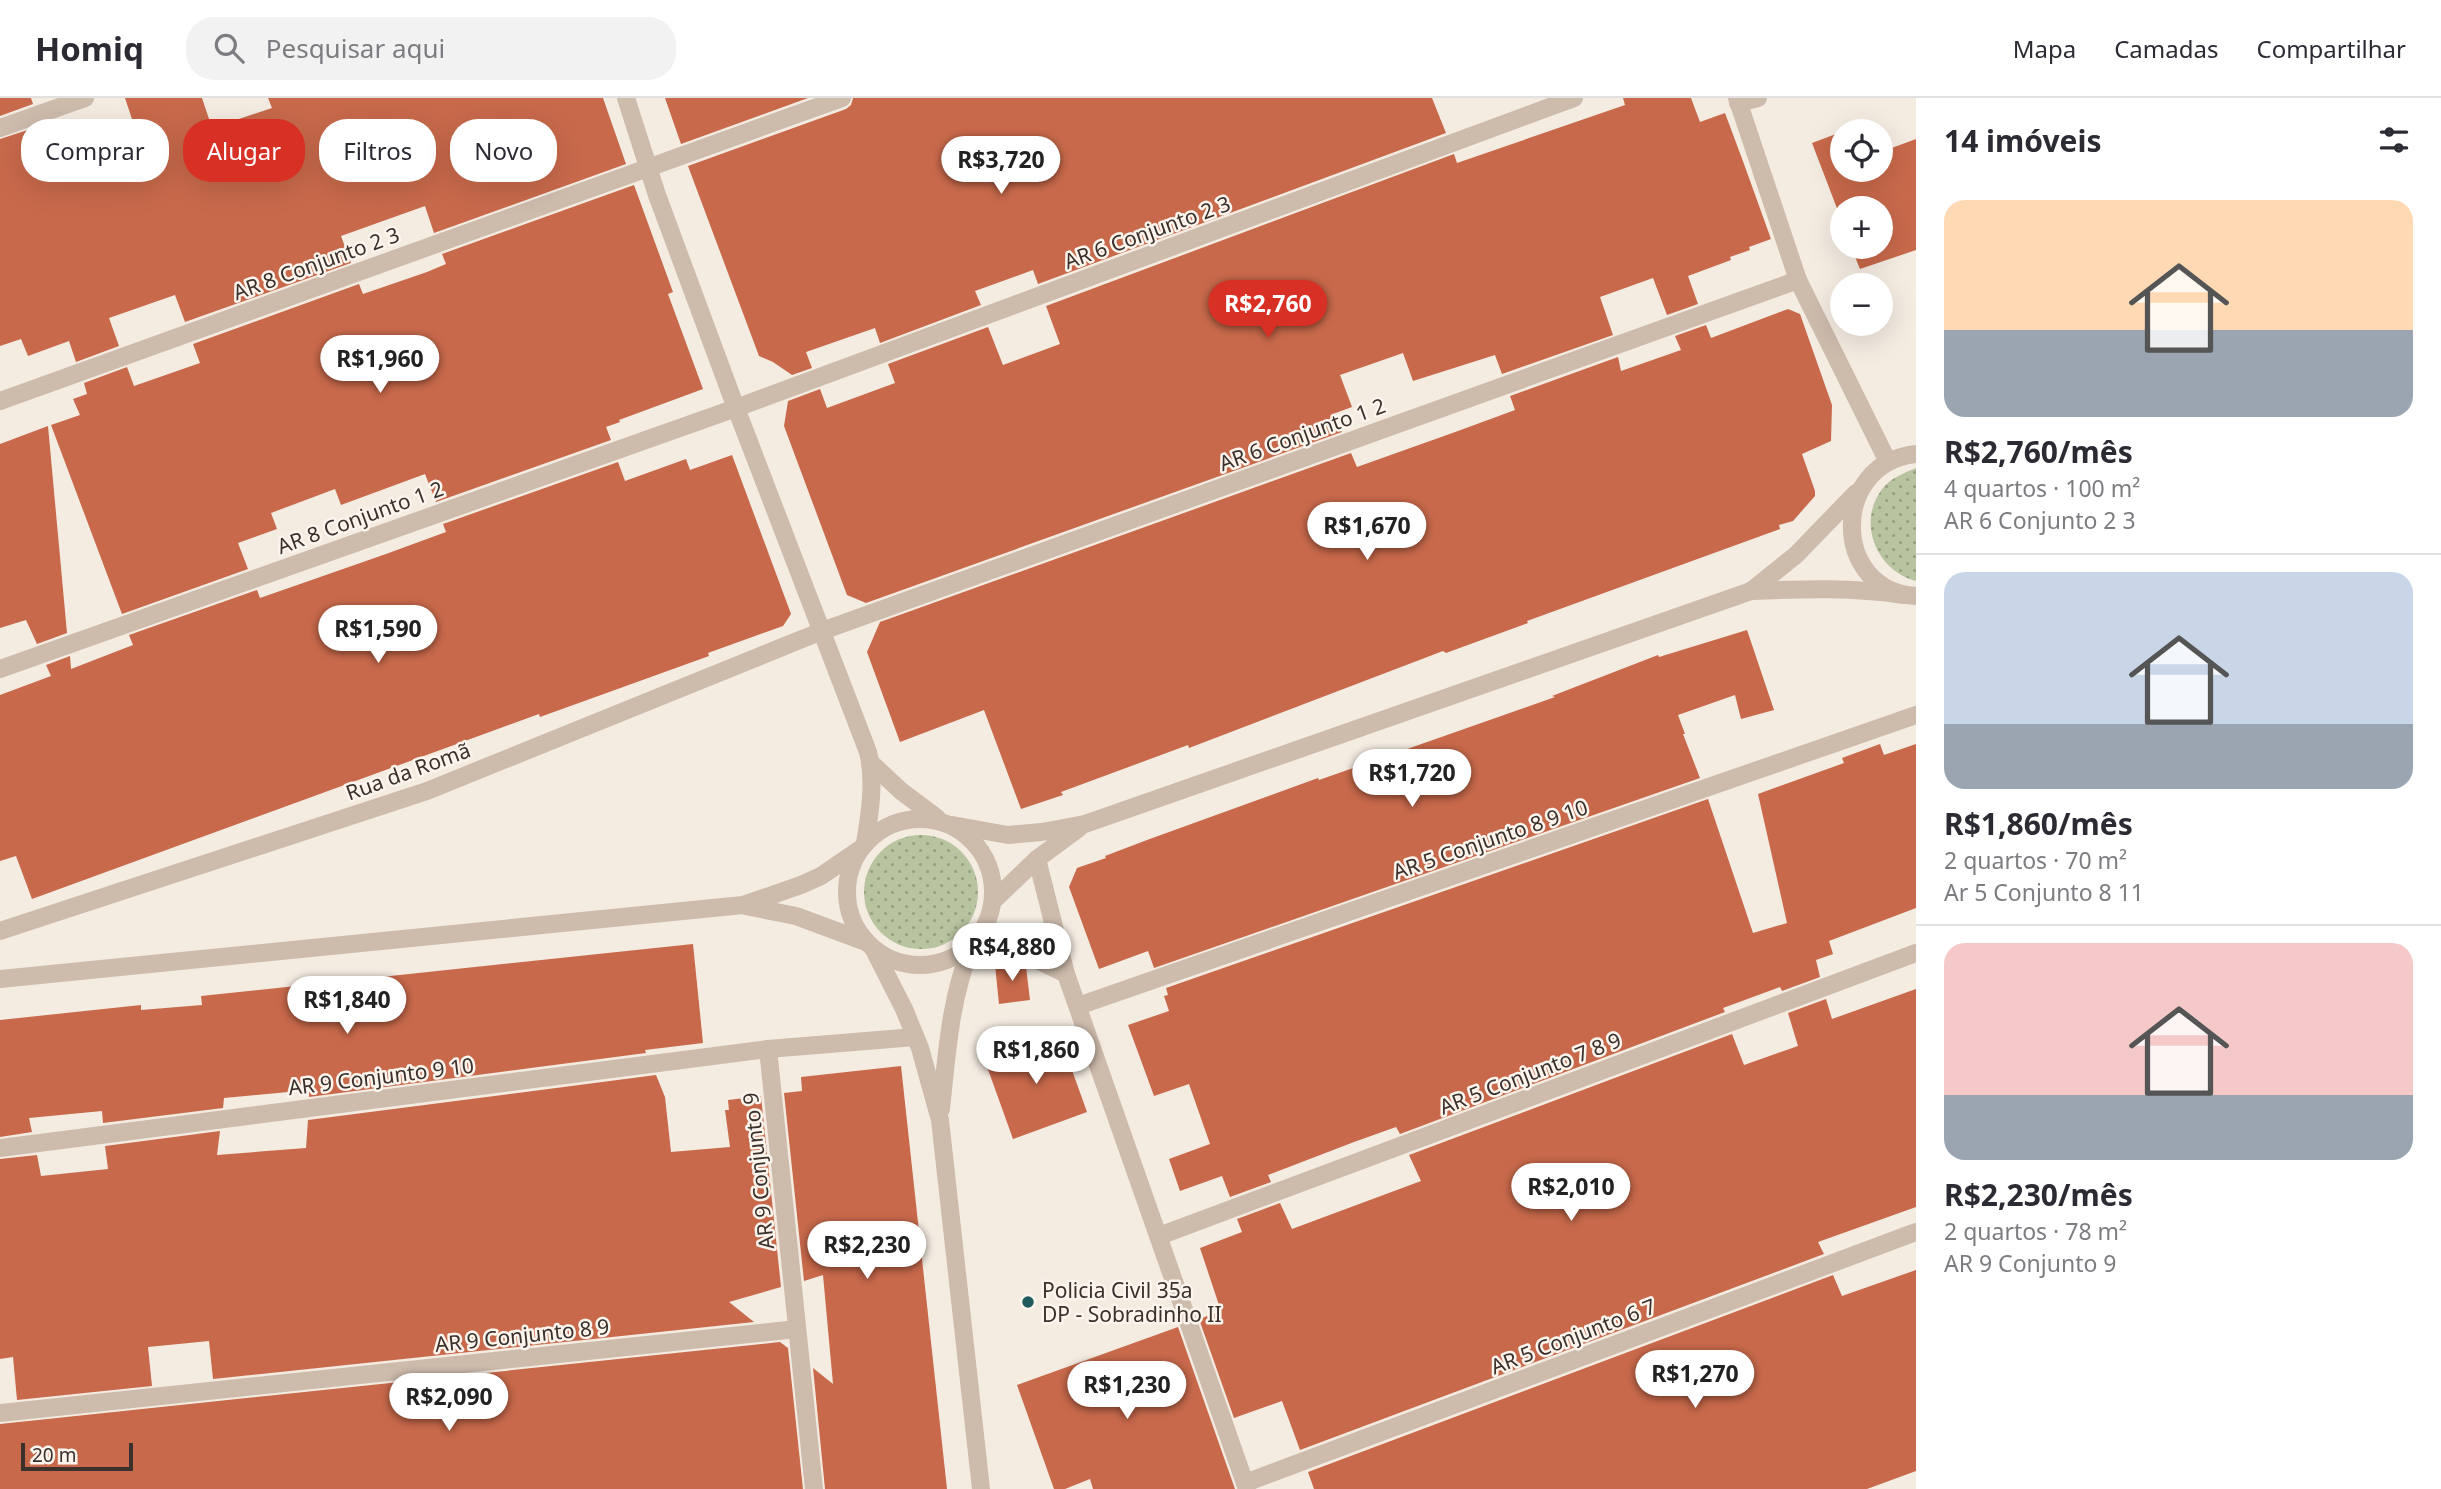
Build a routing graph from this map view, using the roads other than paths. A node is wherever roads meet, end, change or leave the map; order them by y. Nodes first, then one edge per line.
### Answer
1 (85, 98) edge
2 (626, 98) edge
3 (842, 98) edge
4 (1574, 98) edge
5 (1758, 98) edge
6 (1738, 101) edge
7 (0, 128) edge
8 (648, 168) junction
9 (1798, 281) junction
10 (0, 401) edge
11 (736, 408) junction
12 (1916, 454) edge
13 (1888, 462) junction
14 (1861, 487) junction
15 (1751, 591) junction
16 (1910, 595) edge
17 (822, 631) junction
18 (0, 669) edge
19 (1916, 715) edge
20 (870, 762) junction
21 (947, 822) junction
22 (1085, 824) junction
23 (862, 846) junction
24 (1037, 859) junction
25 (994, 900) junction
26 (743, 905) junction
27 (0, 931) edge
28 (977, 938) junction
29 (869, 945) junction
30 (1916, 953) edge
31 (1066, 974) junction
32 (0, 979) edge
33 (1078, 1006) junction
34 (915, 1037) junction
35 (768, 1049) junction
36 (940, 1120) junction
37 (0, 1148) edge
38 (1916, 1232) edge
39 (1159, 1236) junction
40 (797, 1329) junction
41 (0, 1413) edge
42 (1246, 1486) edge
43 (814, 1489) edge
44 (981, 1489) edge

1 - 7 street
2 - 8 street
3 - 8 street, AR 8 Conjunto 2 3
4 - 11 street, AR 6 Conjunto 2 3
5 - 6 street
6 - 9 street
8 - 10 street, AR 8 Conjunto 2 3
8 - 11 street
9 - 13 street
9 - 17 street, AR 6 Conjunto 1 2
11 - 17 street
11 - 18 street, AR 8 Conjunto 1 2
12 - 13 street
13 - 14 street
14 - 15 street
14 - 16 street
15 - 16 street
15 - 22 street
17 - 20 street
17 - 27 street, Rua da Romã
19 - 33 street, AR 5 Conjunto 8 9 10
20 - 21 street
20 - 23 street
21 - 22 street
21 - 23 street
21 - 25 street
22 - 24 street
23 - 26 street
23 - 29 street
24 - 25 street
24 - 31 street
25 - 28 street
26 - 29 street
26 - 32 street
28 - 29 street
28 - 31 street
28 - 36 street
29 - 34 street
30 - 39 street, AR 5 Conjunto 7 8 9
31 - 33 street
33 - 39 street
34 - 35 street, AR 9 Conjunto 9 10
34 - 36 street
35 - 37 street, AR 9 Conjunto 9 10
35 - 40 street, AR 9 Conjunto 9
36 - 44 street
38 - 42 street, AR 5 Conjunto 6 7
39 - 42 street
40 - 41 street, AR 9 Conjunto 8 9
40 - 43 street, AR 9 Conjunto 9

